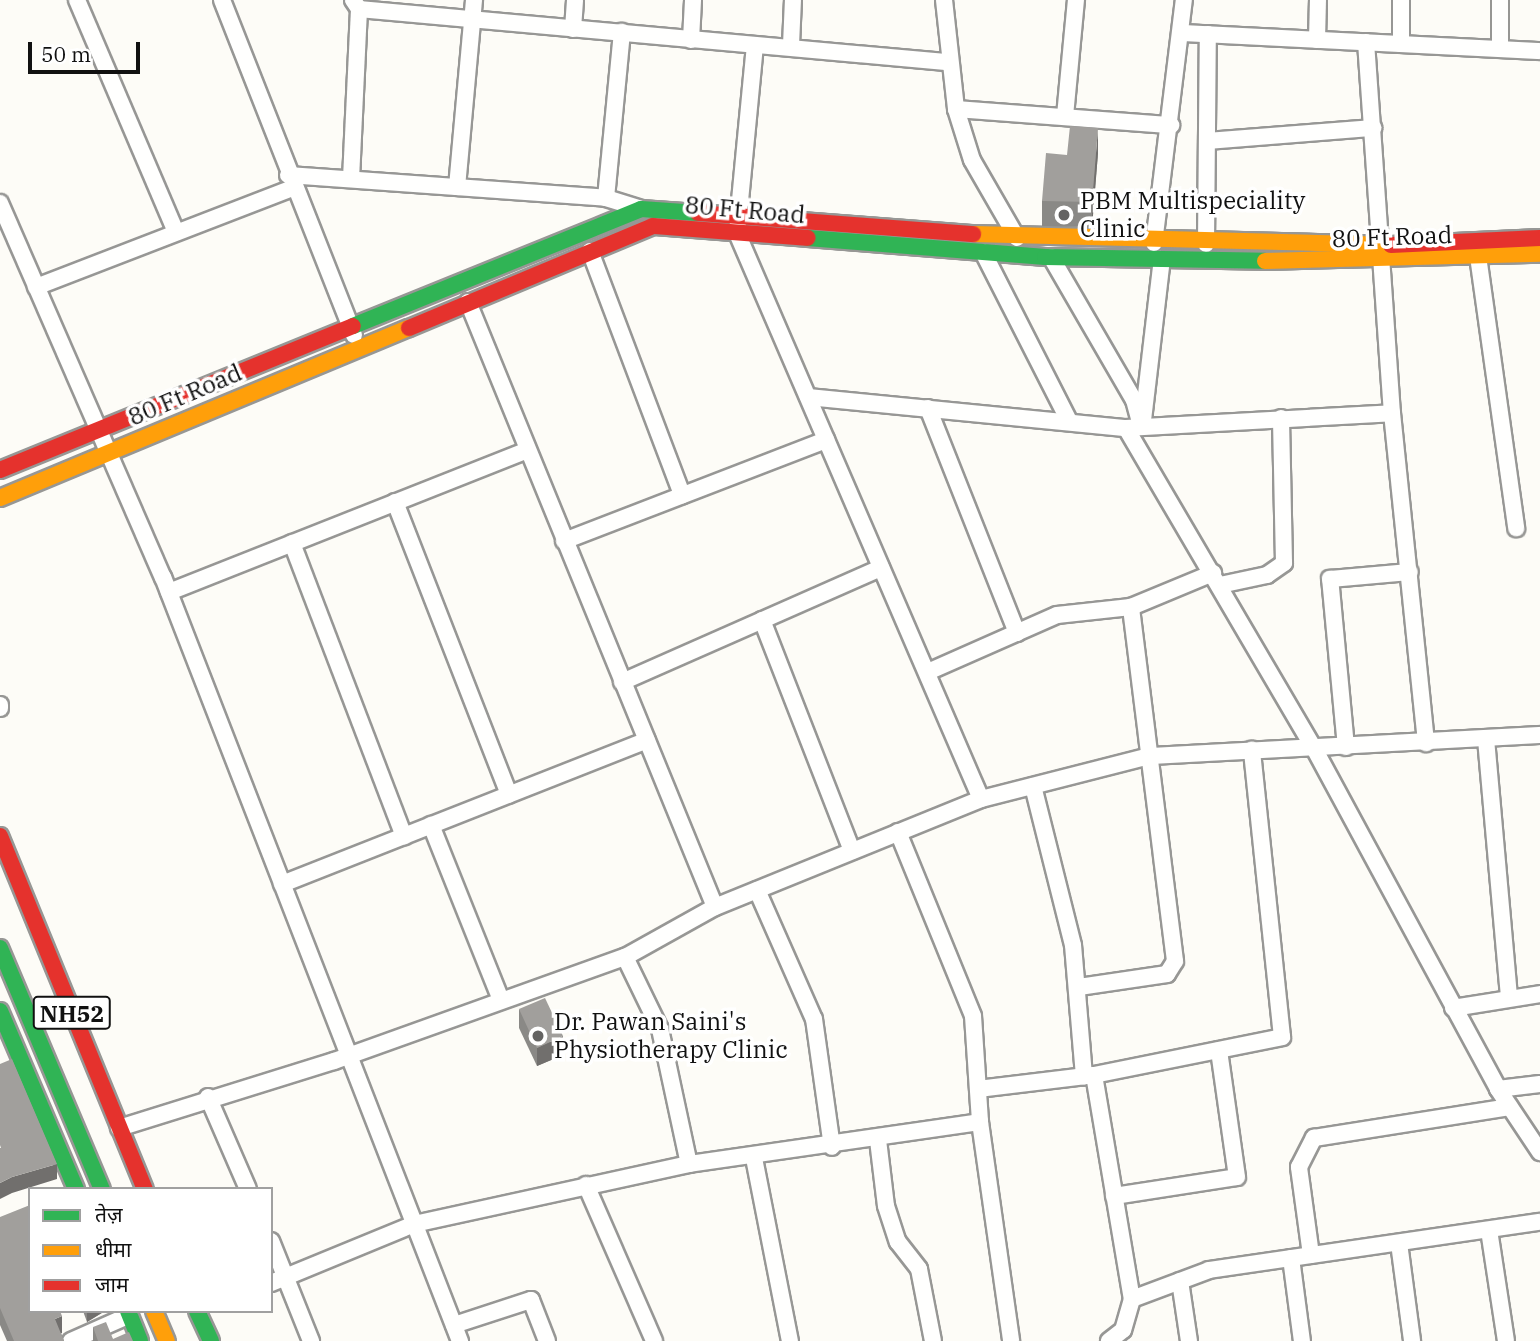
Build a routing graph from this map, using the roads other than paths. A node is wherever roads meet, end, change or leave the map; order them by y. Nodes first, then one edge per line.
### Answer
1 (77, 0) edge
2 (222, 0) edge
3 (474, 0) edge
4 (575, 0) edge
5 (693, 0) edge
6 (793, 0) edge
7 (944, 0) edge
8 (1076, 0) edge
9 (1184, 0) edge
10 (1318, 0) edge
11 (1401, 0) edge
12 (1500, 0) edge
13 (356, 5) edge
14 (472, 20) junction
15 (573, 29) junction
16 (622, 32) junction
17 (1181, 33) junction
18 (1208, 34) junction
19 (691, 40) junction
20 (1317, 40) junction
21 (1366, 42) junction
22 (1401, 44) junction
23 (755, 45) junction
24 (790, 45) junction
25 (1500, 49) junction
26 (1540, 51) edge
27 (946, 62) junction
28 (956, 109) junction
29 (1065, 116) junction
30 (1171, 125) junction
31 (1373, 128) junction
32 (1207, 141) junction
33 (351, 179) junction
34 (290, 181) junction
35 (457, 187) junction
36 (606, 198) junction
37 (0, 203) edge
38 (641, 209) junction
39 (740, 214) junction
40 (176, 232) junction
41 (737, 233) junction
42 (1017, 238) junction
43 (1540, 238) edge
44 (1154, 243) junction
45 (1206, 244) junction
46 (590, 251) junction
47 (983, 252) junction
48 (1385, 253) junction
49 (1540, 254) edge
50 (1478, 256) junction
51 (1051, 257) junction
52 (1162, 259) junction
53 (36, 287) junction
54 (468, 302) junction
55 (351, 328) junction
56 (359, 347) junction
57 (808, 397) junction
58 (928, 408) junction
59 (1392, 413) junction
60 (1281, 418) junction
61 (1069, 421) junction
62 (1137, 427) junction
63 (94, 430) junction
64 (826, 440) junction
65 (527, 450) junction
66 (105, 453) junction
67 (0, 470) edge
68 (682, 495) junction
69 (0, 498) edge
70 (396, 502) junction
71 (1516, 528) dead end
72 (564, 541) junction
73 (292, 543) junction
74 (881, 568) junction
75 (1410, 572) junction
76 (1217, 579) junction
77 (169, 592) junction
78 (1131, 607) junction
79 (762, 620) junction
80 (1017, 632) junction
81 (930, 671) junction
82 (622, 682) junction
83 (1540, 735) edge
84 (1486, 739) junction
85 (646, 740) junction
86 (1426, 743) junction
87 (1346, 747) junction
88 (1252, 750) junction
89 (1315, 750) junction
90 (1150, 756) junction
91 (1033, 786) junction
92 (509, 795) junction
93 (981, 799) junction
94 (431, 825) junction
95 (898, 832) junction
96 (0, 836) edge
97 (404, 836) junction
98 (852, 851) junction
99 (282, 884) junction
100 (757, 890) junction
101 (715, 907) junction
102 (0, 947) edge
103 (625, 957) junction
104 (1079, 987) junction
105 (1540, 994) edge
106 (1509, 998) junction
107 (501, 1000) junction
108 (1453, 1008) junction
109 (0, 1011) edge
110 (1219, 1050) junction
111 (348, 1056) junction
112 (21, 1060) junction
113 (0, 1068) edge
114 (1089, 1076) junction
115 (1540, 1084) edge
116 (978, 1089) junction
117 (1497, 1089) junction
118 (208, 1097) junction
119 (1510, 1107) junction
120 (980, 1122) junction
121 (119, 1128) junction
122 (878, 1140) junction
123 (832, 1147) junction
124 (1540, 1152) edge
125 (754, 1158) junction
126 (689, 1164) junction
127 (586, 1185) junction
128 (75, 1187) edge
129 (101, 1187) edge
130 (144, 1187) edge
131 (247, 1187) edge
132 (1114, 1196) junction
133 (1540, 1222) edge
134 (414, 1224) junction
135 (1489, 1230) junction
136 (1399, 1242) junction
137 (273, 1246) edge
138 (1311, 1255) junction
139 (1290, 1258) junction
140 (287, 1277) junction
141 (1180, 1281) junction
142 (273, 1282) edge
143 (1132, 1299) junction
144 (129, 1313) edge
145 (155, 1313) edge
146 (199, 1313) edge
147 (454, 1325) junction
148 (71, 1341) edge
149 (140, 1341) edge
150 (167, 1341) edge
151 (211, 1341) edge
152 (312, 1341) edge
153 (460, 1341) edge
154 (547, 1341) edge
155 (654, 1341) edge
156 (790, 1341) edge
157 (933, 1341) edge
158 (1011, 1341) edge
159 (1109, 1341) edge
160 (1189, 1341) edge
161 (1303, 1341) edge
162 (1412, 1341) edge
163 (1506, 1341) edge

1 - 40 street
2 - 34 street
3 - 14 street
4 - 15 street
5 - 19 street
6 - 24 street
7 - 27 street
8 - 29 street
9 - 17 street
10 - 20 street
11 - 22 street
12 - 25 street
13 - 14 street
13 - 33 street
14 - 15 street
14 - 35 street
15 - 16 street
16 - 19 street
16 - 36 street
17 - 18 street
17 - 30 street
18 - 20 street
18 - 32 street
19 - 23 street
20 - 21 street
21 - 22 street
21 - 31 street
22 - 25 street
23 - 24 street
23 - 39 street
24 - 27 street
25 - 26 street
27 - 28 street
28 - 29 street
28 - 42 street
29 - 30 street
30 - 44 street
31 - 32 street
31 - 48 street
32 - 45 street
33 - 34 street
33 - 35 street
34 - 40 street
34 - 55 street
35 - 36 street
36 - 38 street
37 - 53 street
38 - 39 main road, 80 Ft Road
38 - 55 main road, 80 Ft Road
39 - 41 street
39 - 42 main road, 80 Ft Road
40 - 53 street
41 - 46 main road, 80 Ft Road
41 - 47 main road, 80 Ft Road
41 - 57 street
42 - 44 main road, 80 Ft Road
43 - 48 main road, 80 Ft Road
44 - 45 main road, 80 Ft Road
45 - 48 main road, 80 Ft Road
46 - 54 main road, 80 Ft Road
46 - 68 street
47 - 51 main road, 80 Ft Road
47 - 61 street
48 - 50 main road, 80 Ft Road
48 - 52 main road, 80 Ft Road
48 - 59 street
49 - 50 main road, 80 Ft Road
50 - 71 street
51 - 52 main road, 80 Ft Road
51 - 62 street
52 - 62 street
53 - 63 street
54 - 56 main road, 80 Ft Road
54 - 65 street
55 - 56 street
55 - 63 main road, 80 Ft Road
56 - 66 main road, 80 Ft Road
57 - 58 street
57 - 64 street
58 - 61 street
58 - 80 street
59 - 60 street
59 - 75 street
60 - 62 street
60 - 76 street
61 - 62 street
62 - 76 street
63 - 66 street
63 - 67 main road, 80 Ft Road
64 - 68 street
64 - 74 street
65 - 70 street
65 - 72 street
66 - 69 main road, 80 Ft Road
66 - 77 street
68 - 72 street
70 - 73 street
70 - 92 street
72 - 82 street
73 - 77 street
73 - 97 street
74 - 79 street
74 - 81 street
75 - 86 street
75 - 87 street
76 - 78 street
76 - 89 street
77 - 99 street
78 - 80 street
78 - 90 street
79 - 82 street
79 - 98 street
80 - 81 street
81 - 93 street
82 - 85 street
83 - 84 street
84 - 86 street
84 - 106 street
85 - 92 street
85 - 101 street
86 - 87 street
87 - 89 street
88 - 89 street
88 - 90 street
88 - 110 street
89 - 108 street
90 - 91 street
90 - 104 street
91 - 93 street
91 - 104 street
92 - 94 street
93 - 95 street
94 - 97 street
94 - 107 street
95 - 98 street
95 - 116 street
96 - 121 main road, NH52
97 - 99 street
98 - 100 street
99 - 111 street
100 - 101 street
100 - 123 street
101 - 103 street
102 - 129 main road, NH52
103 - 107 street
103 - 126 street
104 - 114 street
105 - 106 street
106 - 108 street
107 - 111 street
108 - 117 street
109 - 112 main road
110 - 114 street
110 - 132 street
111 - 118 street
111 - 134 street
112 - 113 street
112 - 128 main road
114 - 116 street
114 - 132 street
115 - 117 street
116 - 120 street
117 - 119 street
118 - 121 street
118 - 131 street
119 - 124 street
119 - 138 street
120 - 122 street
120 - 158 street
121 - 130 main road, NH52
122 - 123 street
122 - 157 street
123 - 125 street
125 - 126 street
125 - 156 street
126 - 127 street
127 - 134 street
127 - 155 street
132 - 143 street
133 - 135 street
134 - 140 street
134 - 147 street
135 - 136 street
135 - 163 street
136 - 138 street
136 - 162 street
137 - 140 street
138 - 139 street
139 - 141 street
139 - 161 street
140 - 142 street
140 - 152 street
141 - 143 street
141 - 160 street
143 - 159 street
144 - 148 street
144 - 149 main road
145 - 150 main road
146 - 151 main road
147 - 153 street
147 - 154 street

